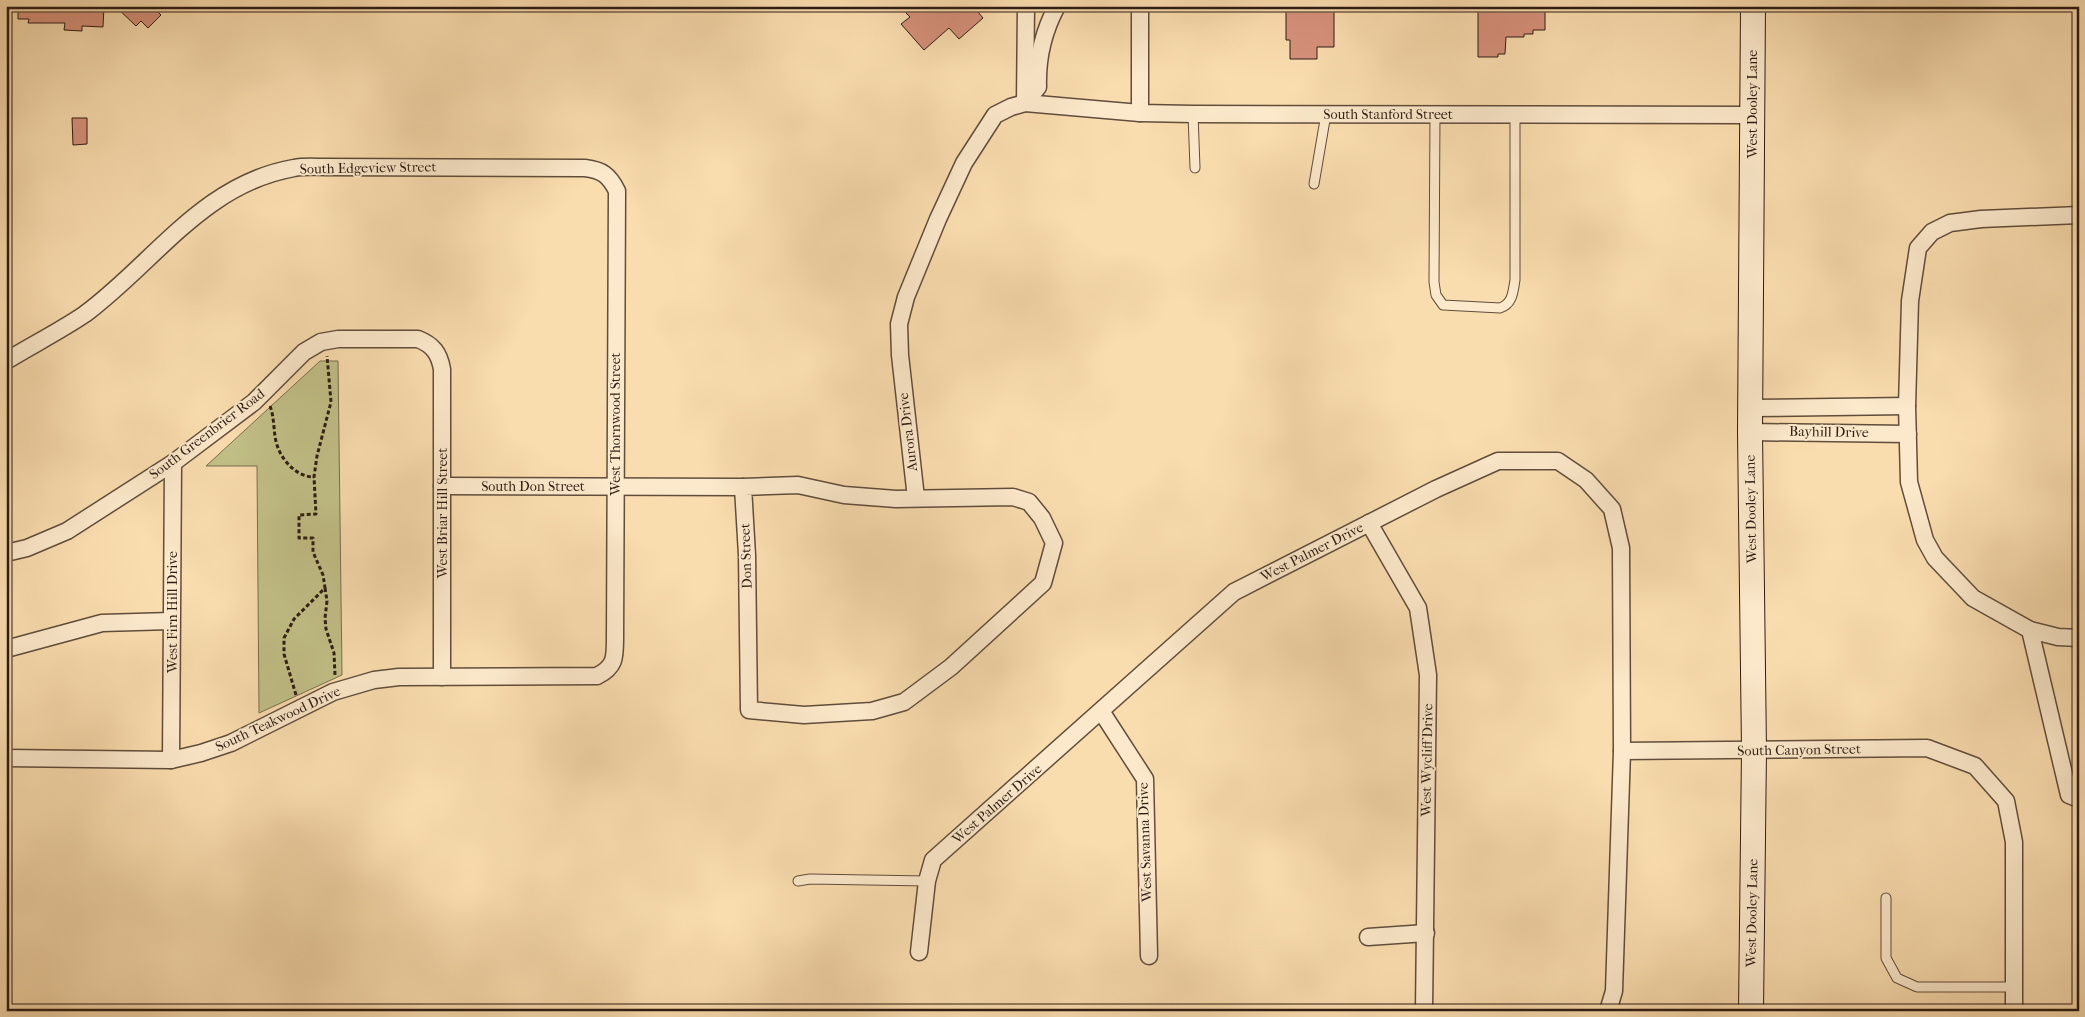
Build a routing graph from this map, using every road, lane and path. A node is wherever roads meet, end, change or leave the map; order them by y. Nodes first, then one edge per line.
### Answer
1 (1026, 6) edge
2 (1057, 6) edge
3 (1140, 6) edge
4 (1753, 6) edge
5 (1025, 103) junction
6 (1140, 113) junction
7 (1193, 114) junction
8 (1326, 114) junction
9 (1435, 114) junction
10 (1515, 115) junction
11 (1752, 115) junction
12 (1195, 168) dead end
13 (610, 178) joint
14 (1314, 184) dead end
15 (2079, 216) edge
16 (327, 341) junction
17 (436, 350) joint
18 (6, 361) edge
19 (262, 394) junction
20 (1907, 406) junction
21 (1750, 408) junction
22 (1750, 432) junction
23 (1908, 434) junction
24 (173, 463) junction
25 (314, 478) junction
26 (442, 486) junction
27 (615, 486) junction
28 (743, 487) junction
29 (916, 498) junction
30 (1370, 523) junction
31 (6, 553) edge
32 (325, 588) junction
33 (171, 621) junction
34 (2030, 630) junction
35 (2079, 638) edge
36 (6, 649) edge
37 (608, 671) joint
38 (442, 677) junction
39 (340, 690) junction
40 (302, 707) junction
41 (1102, 711) junction
42 (1754, 750) junction
43 (1622, 751) junction
44 (6, 758) edge
45 (171, 760) junction
46 (2079, 799) edge
47 (798, 881) dead end
48 (927, 881) junction
49 (1886, 898) dead end
50 (1426, 933) junction
51 (1368, 937) dead end
52 (919, 952) dead end
53 (1149, 956) dead end
54 (2012, 986) junction
55 (1424, 1011) edge
56 (1608, 1011) edge
57 (1751, 1011) edge
58 (2014, 1011) edge

1 - 5 street
2 - 5 street
3 - 6 street
4 - 11 street, West Dooley Lane
5 - 6 street, South Stanford Street
5 - 29 street, Aurora Drive
6 - 7 street, South Stanford Street
7 - 8 street, South Stanford Street
7 - 12 lane
8 - 9 street, South Stanford Street
8 - 14 lane
9 - 10 street, South Stanford Street
9 - 10 lane
10 - 11 street, South Stanford Street
11 - 21 street, West Dooley Lane
13 - 18 street, South Edgeview Street
13 - 27 street, West Thornwood Street
15 - 20 street
16 - 17 street, South Greenbrier Road
16 - 19 street, South Greenbrier Road
16 - 25 path
17 - 26 street, West Briar Hill Street
19 - 24 street, South Greenbrier Road
19 - 25 path
20 - 21 street, Bayhill Drive
20 - 23 street
21 - 22 street, West Dooley Lane
22 - 23 street, Bayhill Drive
22 - 42 street, West Dooley Lane
23 - 34 street
24 - 31 street, South Greenbrier Road
24 - 33 street, West Firn Hill Drive
25 - 32 path
26 - 27 street, South Don Street
26 - 38 street, West Briar Hill Street
27 - 28 street, South Don Street
27 - 37 street, West Thornwood Street
28 - 29 street
28 - 29 street, Don Street
30 - 41 street, West Palmer Drive
30 - 43 street, West Palmer Drive
30 - 50 street, West Wycliff Drive
32 - 39 path
32 - 40 path
33 - 36 street
33 - 45 street, West Firn Hill Drive
34 - 35 street
34 - 46 street
37 - 38 street, South Teakwood Drive
38 - 39 street, South Teakwood Drive
39 - 40 street, South Teakwood Drive
40 - 45 street, South Teakwood Drive
41 - 48 street, West Palmer Drive
41 - 53 street, West Savanna Drive
42 - 43 street, South Canyon Street
42 - 54 street, South Canyon Street
42 - 57 street, West Dooley Lane
43 - 56 street
44 - 45 street, South Teakwood Drive
47 - 48 lane
48 - 52 street, West Palmer Drive
49 - 54 lane
50 - 51 street
50 - 55 street, West Wycliff Drive
54 - 58 street, South Canyon Street

